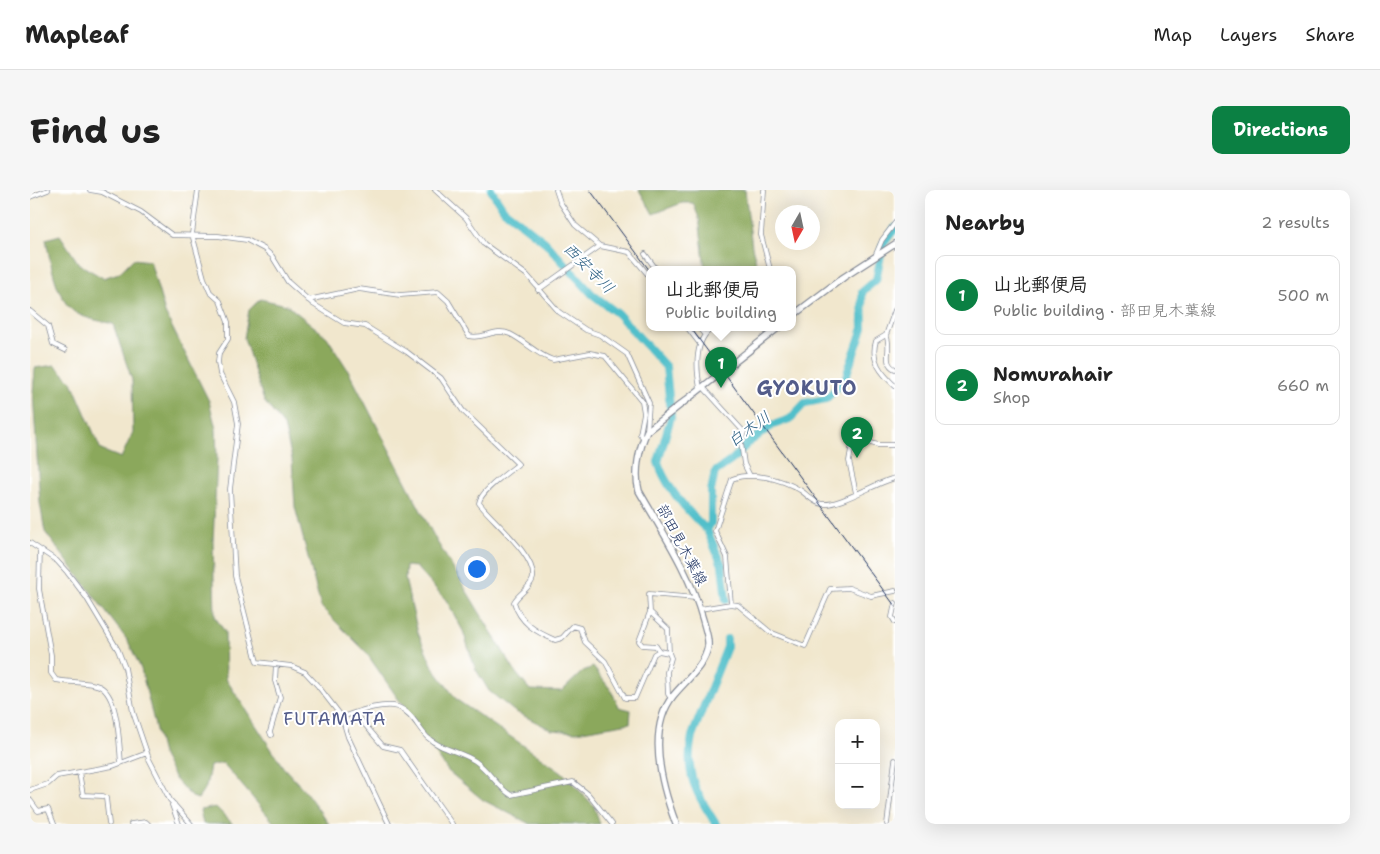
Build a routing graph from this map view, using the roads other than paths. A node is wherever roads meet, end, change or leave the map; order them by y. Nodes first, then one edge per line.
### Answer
1 (48, 190) edge
2 (90, 190) edge
3 (198, 190) edge
4 (435, 190) edge
5 (556, 190) edge
6 (764, 190) edge
7 (30, 197) edge
8 (895, 222) edge
9 (192, 234) junction
10 (895, 244) edge
11 (600, 246) junction
12 (645, 254) dead end
13 (877, 254) junction
14 (654, 266) edge
15 (769, 266) edge
16 (646, 271) edge
17 (538, 290) junction
18 (308, 300) junction
19 (895, 310) edge
20 (30, 311) edge
21 (796, 313) edge
22 (690, 331) edge
23 (701, 331) edge
24 (708, 331) edge
25 (774, 331) edge
26 (704, 334) junction
27 (886, 335) junction
28 (700, 344) junction
29 (65, 350) dead end
30 (895, 369) edge
31 (895, 386) edge
32 (702, 387) junction
33 (647, 431) junction
34 (644, 438) junction
35 (895, 445) edge
36 (750, 476) junction
37 (895, 478) edge
38 (856, 493) junction
39 (30, 543) edge
40 (40, 550) junction
41 (895, 591) edge
42 (696, 598) junction
43 (895, 603) edge
44 (731, 604) junction
45 (700, 609) junction
46 (650, 612) junction
47 (895, 622) edge
48 (659, 651) junction
49 (669, 653) junction
50 (276, 664) junction
51 (671, 698) junction
52 (355, 713) junction
53 (342, 717) junction
54 (271, 735) dead end
55 (146, 753) junction
56 (895, 760) edge
57 (121, 763) junction
58 (80, 772) junction
59 (30, 790) edge
60 (893, 791) edge
61 (30, 800) edge
62 (174, 804) junction
63 (176, 819) junction
64 (171, 823) edge
65 (54, 824) edge
66 (109, 824) edge
67 (130, 824) edge
68 (148, 824) edge
69 (178, 824) edge
70 (191, 824) edge
71 (389, 824) edge
72 (452, 824) edge
73 (612, 824) edge
74 (676, 824) edge
75 (887, 824) edge

1 - 7 street
2 - 9 street
3 - 9 street
4 - 17 street
5 - 11 street
6 - 15 street
8 - 13 street
9 - 18 street
9 - 50 street
10 - 13 main road
11 - 16 street
11 - 17 street
12 - 14 street
13 - 21 main road
17 - 33 street
18 - 34 street
18 - 48 street
19 - 27 street
20 - 29 street
22 - 28 street
23 - 26 street
24 - 26 street
25 - 32 main road, 部田見木葉線
26 - 28 street
27 - 30 street
27 - 31 street
28 - 32 street
32 - 33 main road, 部田見木葉線
32 - 36 street
33 - 34 main road, 部田見木葉線
34 - 42 main road, 部田見木葉線
35 - 38 street
36 - 38 street
36 - 44 street
37 - 38 street
39 - 40 street
40 - 55 street
40 - 57 street
41 - 44 street
42 - 45 main road, 部田見木葉線
42 - 46 street
43 - 47 street
44 - 45 street
45 - 51 main road, 部田見木葉線
46 - 48 street
46 - 49 street
48 - 49 street
49 - 51 street
50 - 53 street
50 - 54 street
51 - 74 main road, 部田見木葉線
52 - 53 street
52 - 72 street
52 - 73 street
53 - 71 street
55 - 57 street
55 - 62 street
56 - 60 street
57 - 58 street
58 - 59 street
58 - 66 street
60 - 75 street
61 - 65 street
62 - 63 street
62 - 70 street
63 - 64 street
63 - 69 street
67 - 68 street

